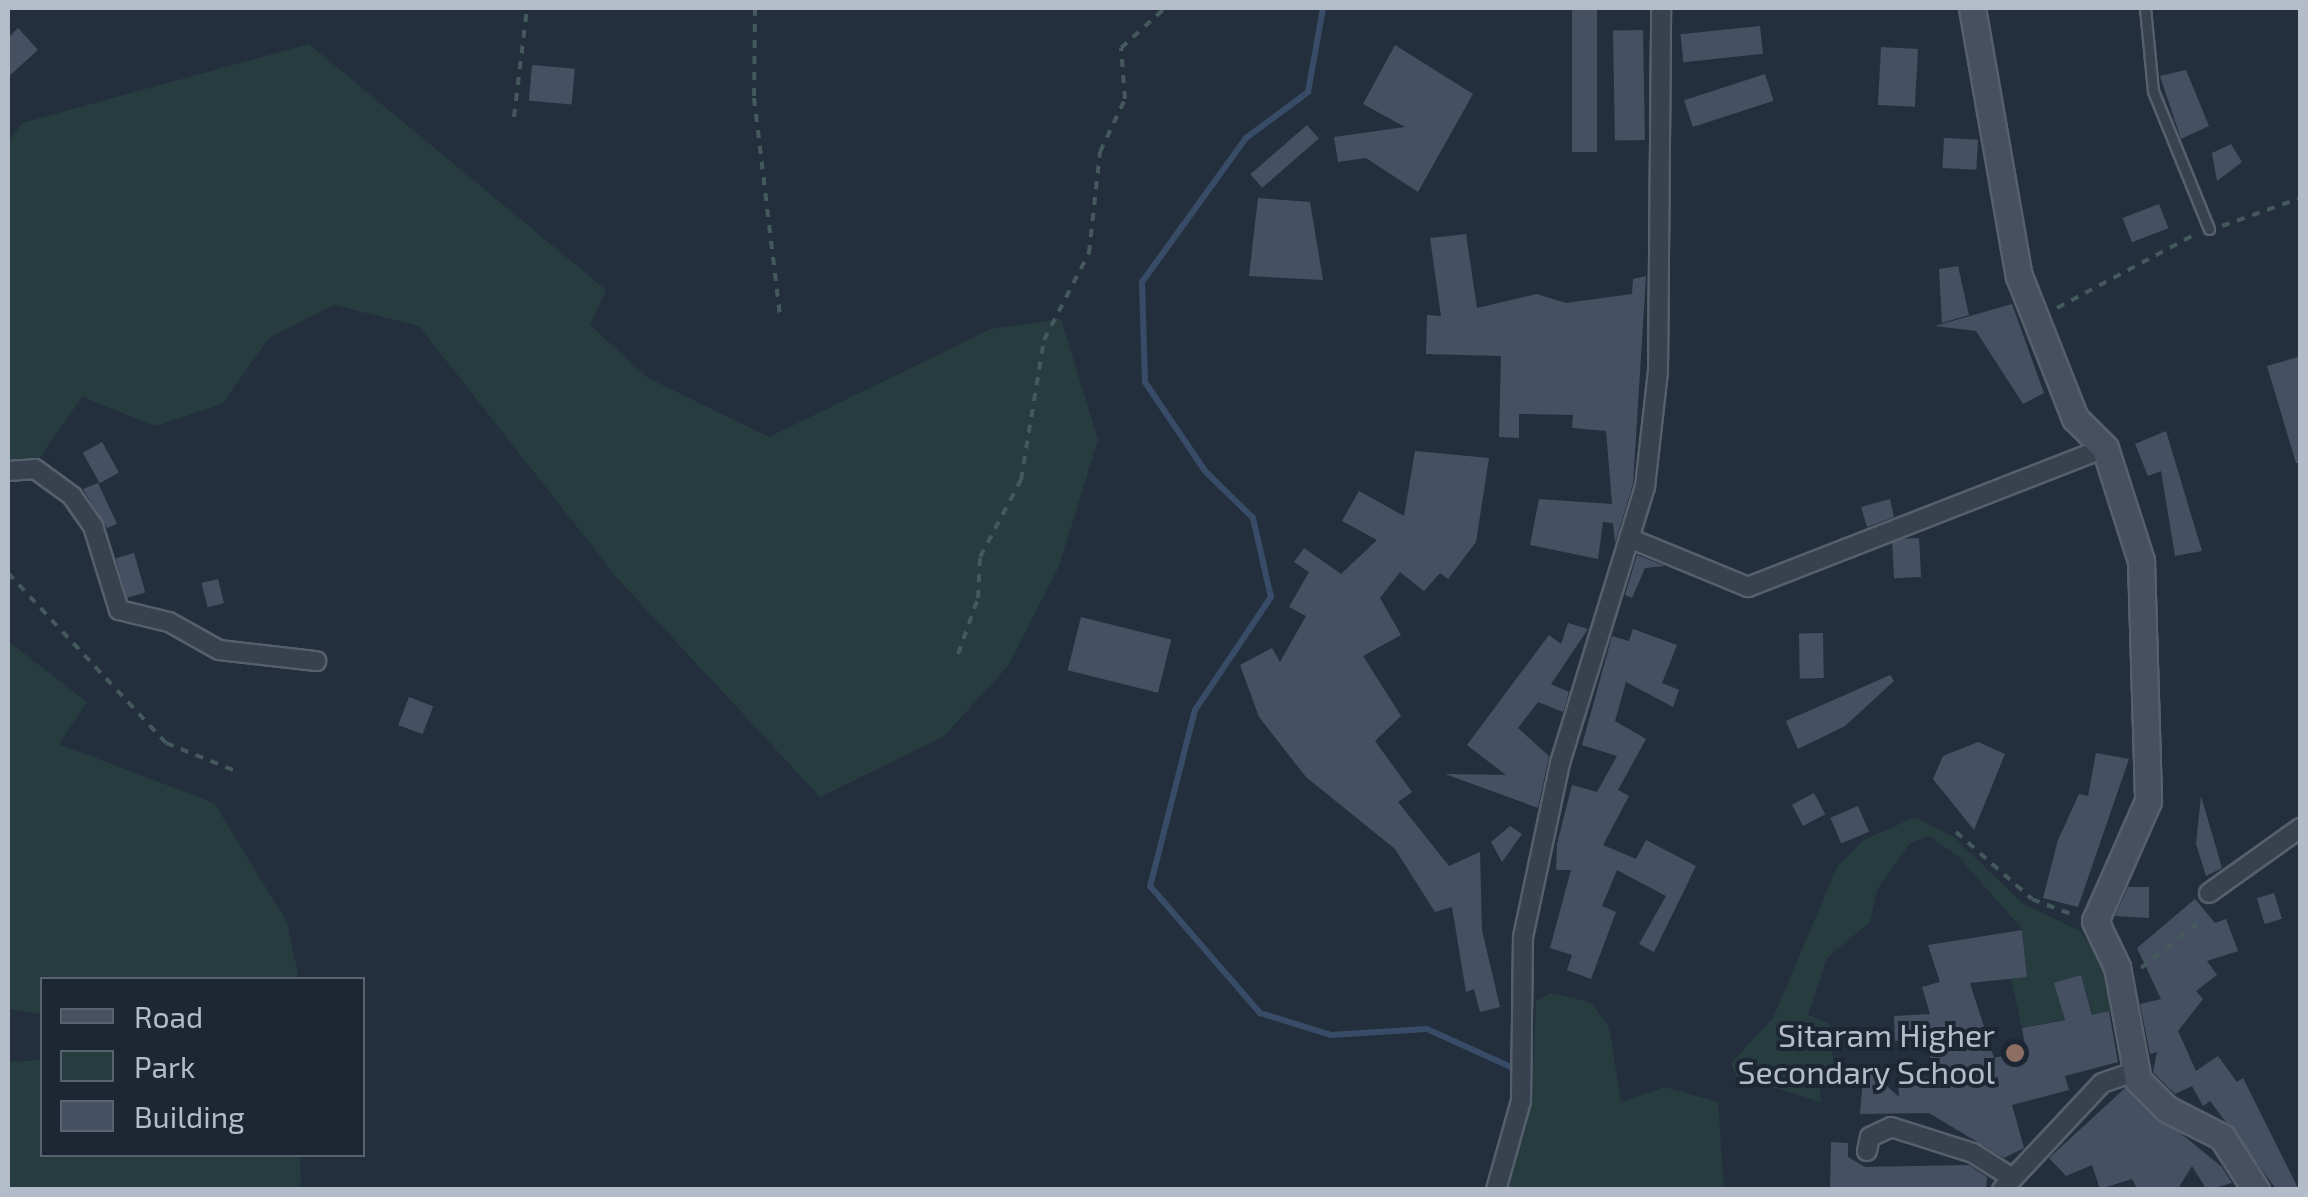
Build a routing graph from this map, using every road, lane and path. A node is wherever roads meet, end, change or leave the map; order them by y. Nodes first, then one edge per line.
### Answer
1 (527, 8) edge
2 (755, 8) edge
3 (1165, 8) edge
4 (1661, 8) edge
5 (1972, 8) edge
6 (2144, 8) edge
7 (514, 116) dead end
8 (2300, 198) edge
9 (2209, 229) junction
10 (2037, 311) junction
11 (780, 318) dead end
12 (2105, 448) junction
13 (8, 472) edge
14 (1630, 538) junction
15 (8, 573) edge
16 (958, 654) dead end
17 (316, 661) dead end
18 (238, 772) dead end
19 (2300, 828) edge
20 (1956, 832) dead end
21 (2209, 893) dead end
22 (2204, 918) dead end
23 (2095, 921) junction
24 (2119, 981) junction
25 (2136, 1070) junction
26 (1867, 1151) dead end
27 (2006, 1183) edge
28 (1496, 1190) edge
29 (2256, 1190) edge

1 - 7 path
2 - 11 path
3 - 16 path
4 - 14 street
5 - 10 main road
6 - 9 lane
8 - 9 path
9 - 10 path
10 - 12 main road
12 - 14 street
12 - 23 main road
13 - 17 street
14 - 28 street
15 - 18 path
19 - 21 street
20 - 23 path
22 - 24 path
23 - 24 main road
24 - 25 main road
25 - 27 street
25 - 29 main road
26 - 27 street

